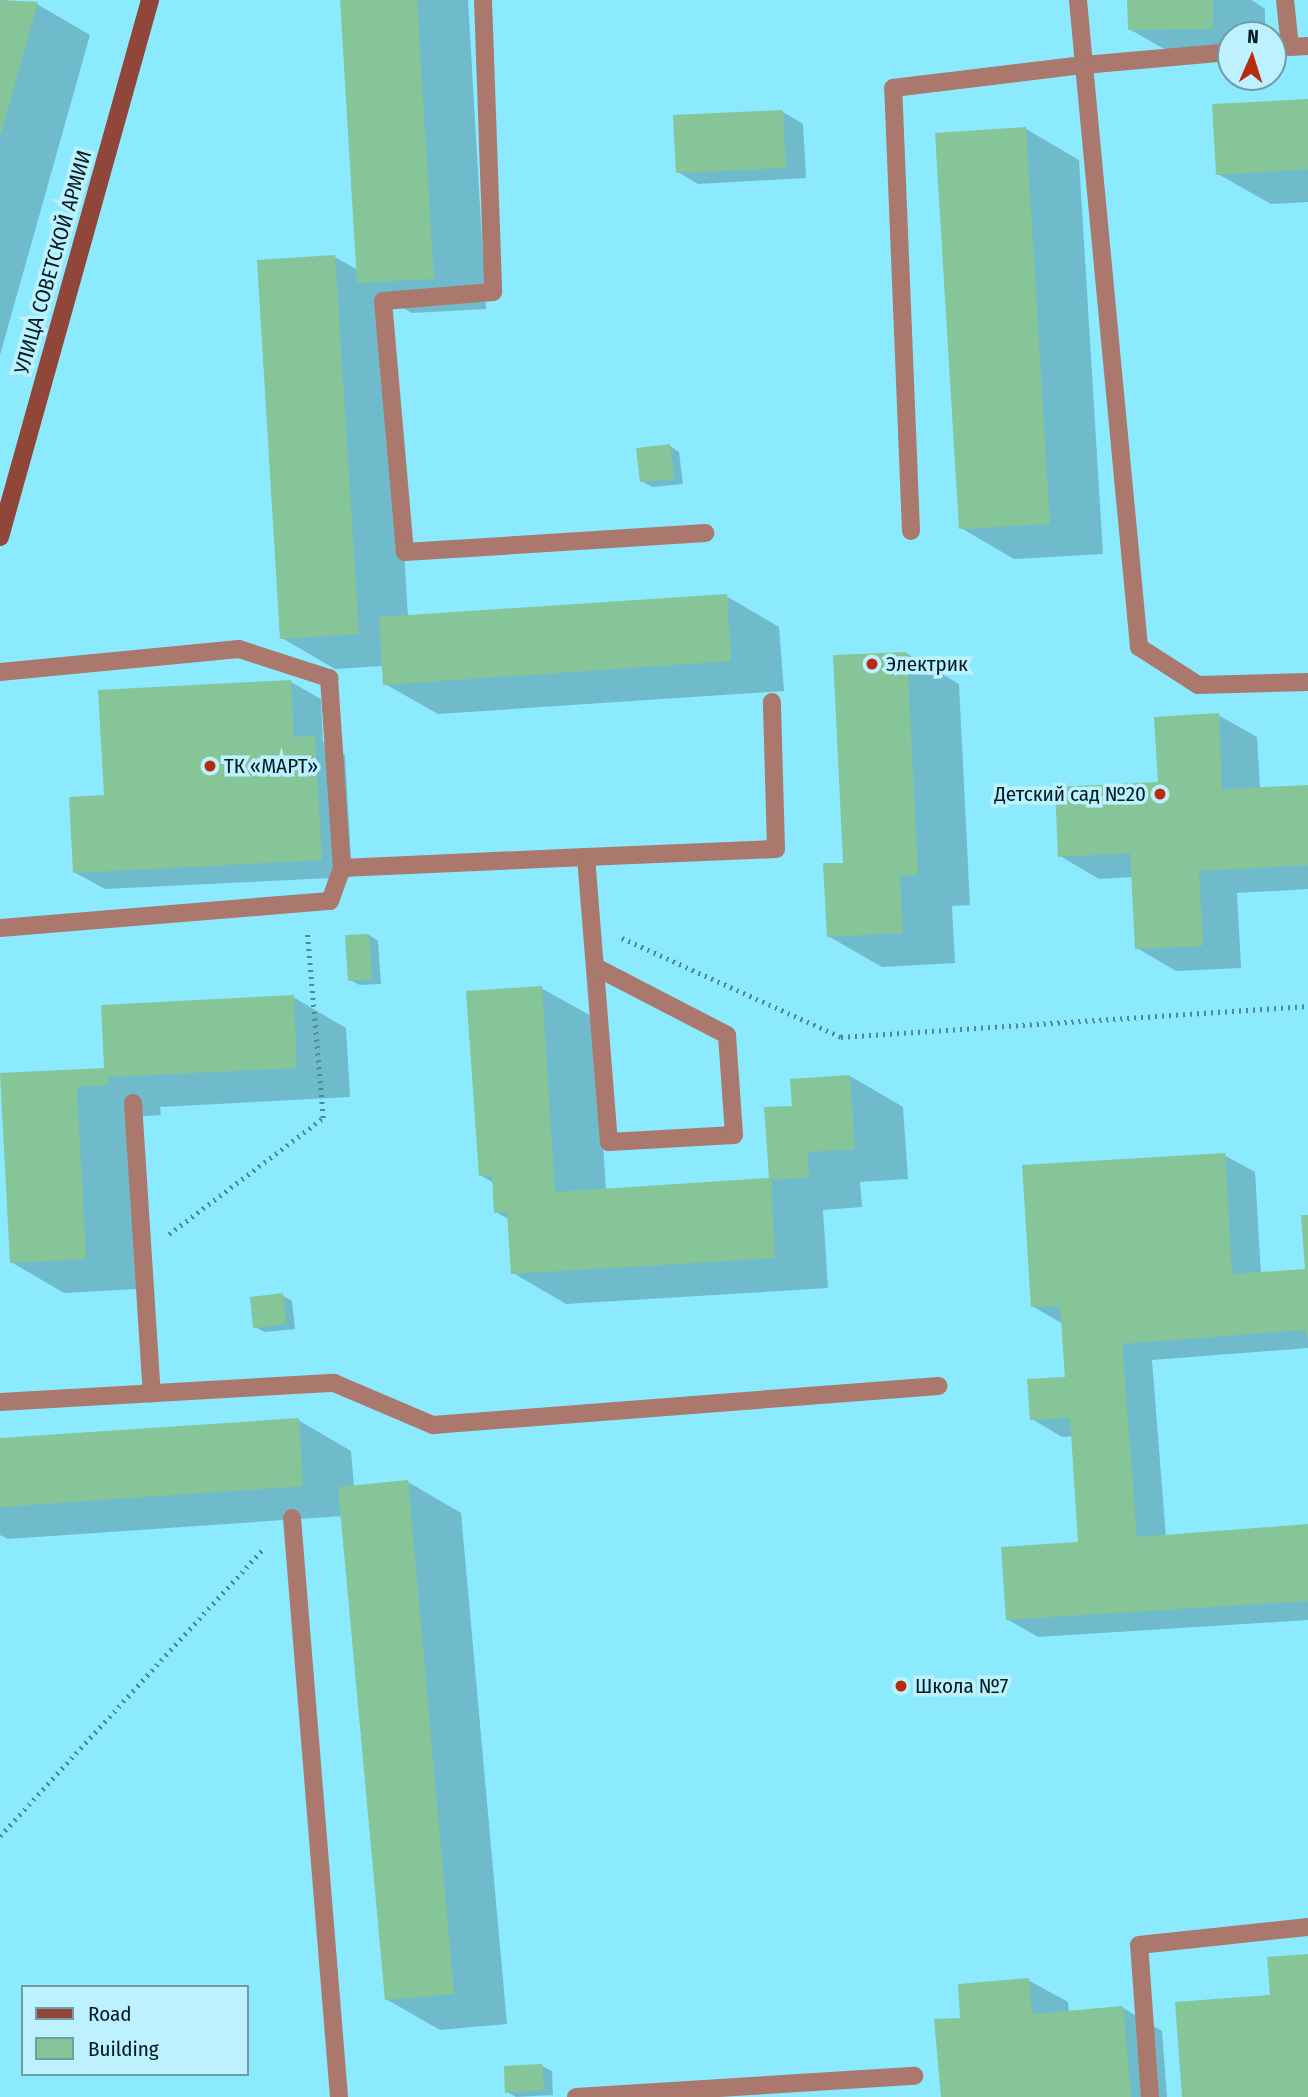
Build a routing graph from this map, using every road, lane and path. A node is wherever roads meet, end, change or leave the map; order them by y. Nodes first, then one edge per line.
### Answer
1 (150, 0) edge
2 (483, 0) edge
3 (1078, 0) edge
4 (1285, 0) edge
5 (1290, 47) edge
6 (1217, 53) edge
7 (1084, 65) junction
8 (911, 531) dead end
9 (705, 533) dead end
10 (0, 537) edge
11 (0, 672) edge
12 (1308, 682) edge
13 (772, 702) dead end
14 (586, 857) junction
15 (342, 868) junction
16 (304, 904) junction
17 (593, 925) junction
18 (0, 928) edge
19 (596, 967) junction
20 (1308, 1006) edge
21 (133, 1103) dead end
22 (143, 1253) junction
23 (938, 1386) dead end
24 (152, 1393) junction
25 (0, 1402) edge
26 (292, 1518) joint
27 (0, 1836) edge
28 (1308, 1927) edge
29 (914, 2076) dead end
30 (339, 2097) edge
31 (576, 2097) edge
32 (1150, 2097) edge

1 - 10 street, УЛИЦА СОВЕТСКОЙ АРМИИ
2 - 9 lane
3 - 7 lane
4 - 5 lane
6 - 7 lane
7 - 8 lane
7 - 12 lane
11 - 15 lane
13 - 14 lane
14 - 15 lane
14 - 17 lane
15 - 16 lane
16 - 18 lane
16 - 22 path
17 - 19 lane
17 - 20 path
19 - 19 lane
21 - 22 lane
22 - 24 lane
23 - 24 lane
24 - 25 lane
26 - 27 path
26 - 30 lane
28 - 32 lane
29 - 31 lane

